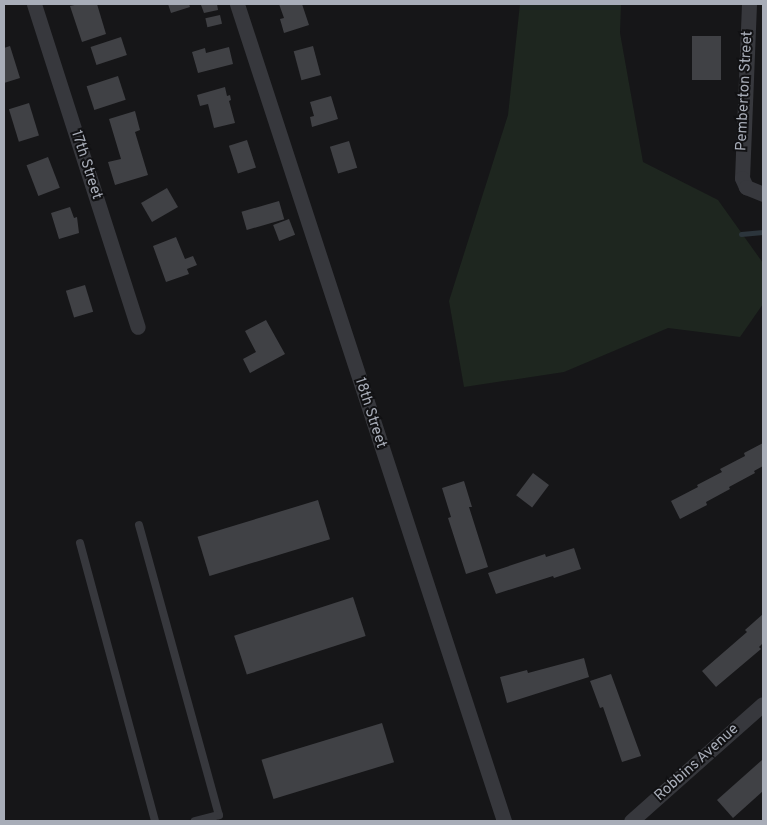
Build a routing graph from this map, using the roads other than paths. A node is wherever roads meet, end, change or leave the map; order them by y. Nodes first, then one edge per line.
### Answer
1 (34, 4) edge
2 (236, 4) edge
3 (749, 4) edge
4 (763, 194) edge
5 (138, 327) dead end
6 (139, 524) dead end
7 (80, 543) dead end
8 (763, 704) edge
9 (155, 821) edge
10 (195, 821) edge
11 (504, 821) edge
12 (631, 821) edge

1 - 5 street, 17th Street
2 - 11 street, 18th Street
3 - 4 street, Pemberton Street
6 - 10 lane
7 - 9 lane
8 - 12 street, Robbins Avenue

